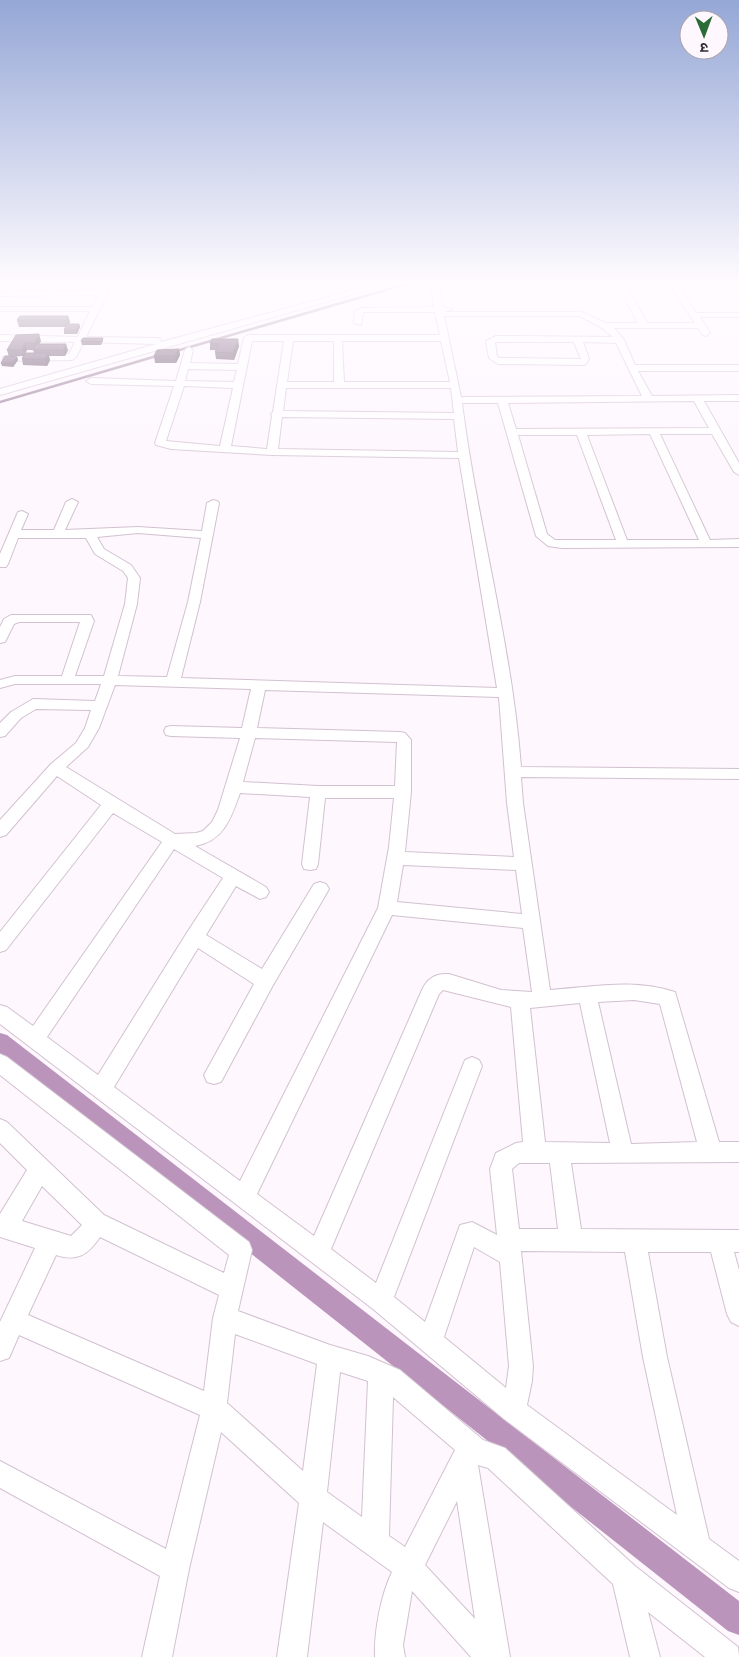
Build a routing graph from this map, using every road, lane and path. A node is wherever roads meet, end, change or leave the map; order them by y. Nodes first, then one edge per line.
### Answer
1 (111, 359) edge
2 (186, 359) edge
3 (244, 359) edge
4 (286, 359) edge
5 (339, 359) edge
6 (450, 359) edge
7 (495, 359) edge
8 (585, 359) edge
9 (636, 361) junction
10 (739, 362) edge
11 (184, 366) junction
12 (242, 367) junction
13 (739, 368) edge
14 (91, 381) dead end
15 (180, 384) junction
16 (238, 385) junction
17 (282, 385) junction
18 (340, 385) junction
19 (455, 385) junction
20 (0, 392) edge
21 (648, 398) junction
22 (697, 398) junction
23 (739, 398) edge
24 (502, 399) junction
25 (457, 400) junction
26 (276, 414) junction
27 (458, 416) junction
28 (716, 431) junction
29 (512, 432) junction
30 (581, 432) junction
31 (654, 432) junction
32 (225, 448) junction
33 (272, 452) junction
34 (464, 455) junction
35 (739, 472) edge
36 (72, 502) dead end
37 (213, 503) dead end
38 (22, 514) dead end
39 (14, 534) junction
40 (58, 534) junction
41 (90, 534) junction
42 (207, 535) junction
43 (706, 543) junction
44 (739, 543) edge
45 (623, 544) junction
46 (2, 564) dead end
47 (0, 639) edge
48 (67, 680) junction
49 (110, 680) junction
50 (2, 682) edge
51 (173, 682) junction
52 (259, 685) junction
53 (504, 693) junction
54 (100, 706) junction
55 (170, 731) dead end
56 (0, 732) edge
57 (248, 732) junction
58 (56, 768) junction
59 (514, 772) junction
60 (739, 774) edge
61 (235, 787) junction
62 (318, 792) junction
63 (403, 792) junction
64 (111, 804) junction
65 (0, 831) edge
66 (172, 840) junction
67 (396, 858) junction
68 (310, 864) dead end
69 (523, 864) junction
70 (233, 876) junction
71 (320, 888) dead end
72 (260, 892) dead end
73 (387, 908) junction
74 (531, 922) junction
75 (194, 936) junction
76 (0, 945) edge
77 (265, 981) junction
78 (588, 994) junction
79 (542, 998) junction
80 (520, 1000) junction
81 (0, 1013) edge
82 (35, 1040) junction
83 (0, 1063) edge
84 (472, 1066) dead end
85 (214, 1075) dead end
86 (101, 1089) junction
87 (0, 1129) edge
88 (535, 1152) junction
89 (559, 1152) junction
90 (739, 1152) edge
91 (711, 1153) junction
92 (623, 1154) junction
93 (40, 1169) junction
94 (244, 1196) junction
95 (96, 1223) junction
96 (3, 1226) edge
97 (571, 1240) junction
98 (635, 1241) junction
99 (729, 1241) edge
100 (50, 1242) junction
101 (510, 1248) junction
102 (318, 1252) junction
103 (232, 1289) junction
104 (381, 1301) junction
105 (739, 1314) edge
106 (225, 1318) junction
107 (14, 1320) junction
108 (431, 1340) junction
109 (0, 1350) edge
110 (330, 1356) junction
111 (381, 1375) junction
112 (214, 1408) junction
113 (513, 1410) junction
114 (470, 1455) junction
115 (0, 1474) edge
116 (313, 1498) junction
117 (375, 1542) junction
118 (697, 1546) junction
119 (409, 1567) junction
120 (175, 1569) junction
121 (626, 1576) junction
122 (739, 1578) edge
123 (157, 1657) edge
124 (292, 1657) edge
125 (390, 1657) edge
126 (490, 1657) edge
127 (495, 1657) edge
128 (645, 1657) edge
129 (728, 1657) edge

1 - 20 street
2 - 11 street
3 - 12 street
4 - 17 street
5 - 18 street
6 - 19 street
7 - 8 street
9 - 10 street
9 - 13 street
9 - 21 street
11 - 12 street
11 - 15 street
12 - 16 street
14 - 15 street
15 - 16 street
15 - 32 street
16 - 32 street
17 - 18 street
17 - 26 street
18 - 19 street
19 - 25 street
21 - 22 street
21 - 24 street
22 - 23 street
22 - 28 street
24 - 25 street
24 - 29 street
25 - 27 street
26 - 27 street
26 - 33 street
27 - 34 street
28 - 31 street
28 - 35 street
29 - 30 street
29 - 45 street
30 - 31 street
30 - 45 street
31 - 43 street
32 - 33 street
33 - 34 street
34 - 53 street
36 - 40 street
37 - 42 street
38 - 39 street
39 - 40 street
39 - 46 street
40 - 41 street
41 - 42 street
41 - 49 street
42 - 51 street
43 - 44 street
43 - 45 street
47 - 48 street
48 - 49 street
48 - 50 street
49 - 51 street
49 - 54 street
51 - 52 street
52 - 53 street
52 - 57 street
53 - 59 street
54 - 56 street
54 - 58 street
55 - 57 street
57 - 61 street
57 - 63 street
58 - 64 street
58 - 65 street
59 - 60 street
59 - 69 street
61 - 62 street
61 - 66 street
62 - 63 street
62 - 68 street
63 - 67 street
64 - 66 street
64 - 76 street
66 - 70 street
66 - 82 street
67 - 69 street
67 - 73 street
69 - 74 street
70 - 72 street
70 - 75 street
71 - 77 street
73 - 74 street
73 - 94 street
74 - 79 street
75 - 77 street
75 - 86 street
77 - 85 street
78 - 79 street
78 - 91 street
78 - 92 street
79 - 80 street
80 - 88 street
80 - 102 street
81 - 82 street
82 - 86 street
83 - 103 street
84 - 104 street
86 - 94 street
87 - 93 street
88 - 89 street
88 - 101 street
89 - 92 street
89 - 97 street
90 - 91 street
91 - 92 street
93 - 95 street
93 - 96 street
94 - 102 street
95 - 100 street
95 - 103 street
96 - 100 street
97 - 98 street
97 - 101 street
98 - 99 street
98 - 118 street
99 - 105 street
100 - 107 street
101 - 108 street
101 - 113 street
102 - 104 street
103 - 106 street
104 - 108 street
106 - 110 street
106 - 112 street
107 - 109 street
107 - 112 street
108 - 113 street
110 - 111 street
110 - 116 street
111 - 114 street
111 - 117 street
112 - 116 street
112 - 120 street
113 - 118 street
114 - 119 street
114 - 121 street
114 - 127 street
115 - 120 street
116 - 117 street
116 - 124 street
117 - 119 street
118 - 122 street
119 - 125 street
119 - 126 street
120 - 123 street
121 - 128 street
121 - 129 street

